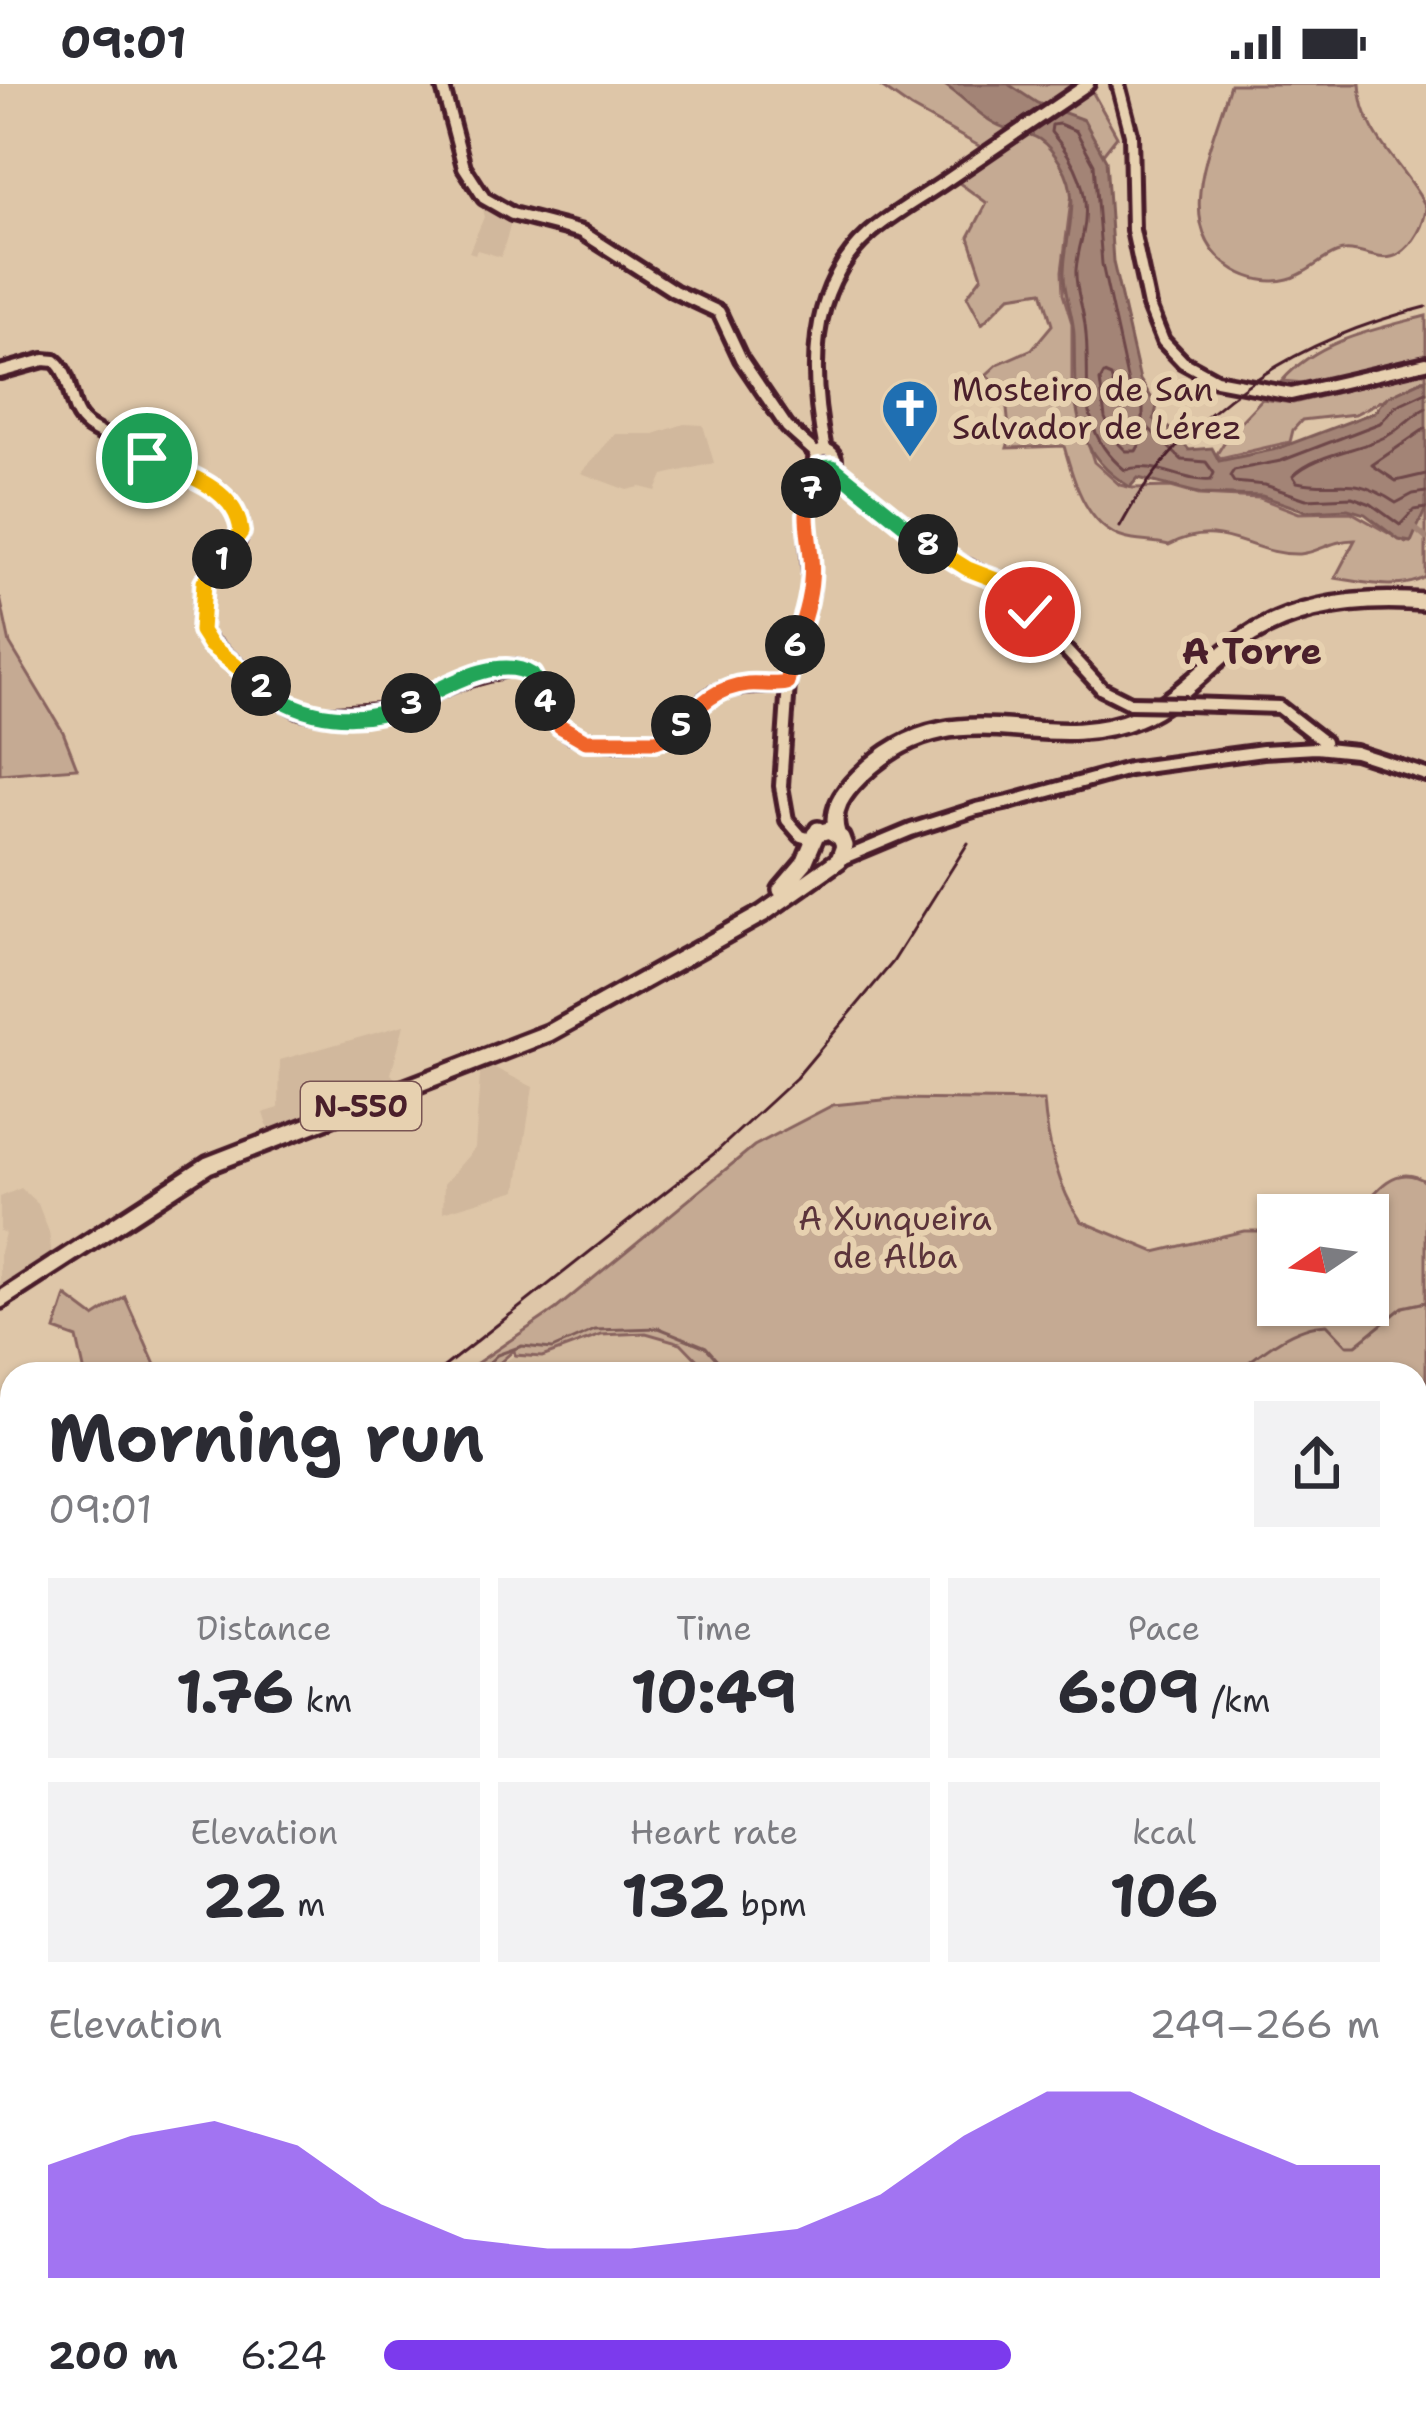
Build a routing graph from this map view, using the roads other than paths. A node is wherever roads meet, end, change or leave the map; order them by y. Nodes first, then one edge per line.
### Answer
1 (442, 84) edge
2 (1088, 84) edge
3 (1115, 84) edge
4 (1426, 363) edge
5 (0, 373) edge
6 (820, 458) junction
7 (1426, 602) edge
8 (1426, 612) edge
9 (1215, 662) junction
10 (787, 683) junction
11 (910, 738) junction
12 (1325, 748) junction
13 (1426, 775) edge
14 (839, 801) junction
15 (840, 837) junction
16 (812, 841) junction
17 (875, 846) junction
18 (835, 862) junction
19 (732, 929) junction
20 (0, 1300) edge

1 - 6 street
2 - 6 street
3 - 4 street
5 - 10 street
6 - 10 street
6 - 12 street, bridge
7 - 9 highway, N-550
8 - 9 highway, N-550
9 - 11 highway, N-550
10 - 16 street
11 - 14 highway, N-550
11 - 16 highway, N-550
12 - 13 street
12 - 17 street, bridge
14 - 15 highway
14 - 17 street
15 - 16 highway
15 - 17 street
15 - 18 highway
16 - 18 highway
16 - 19 highway, N-550
17 - 18 street
18 - 19 highway, N-550
19 - 20 highway, N-550

